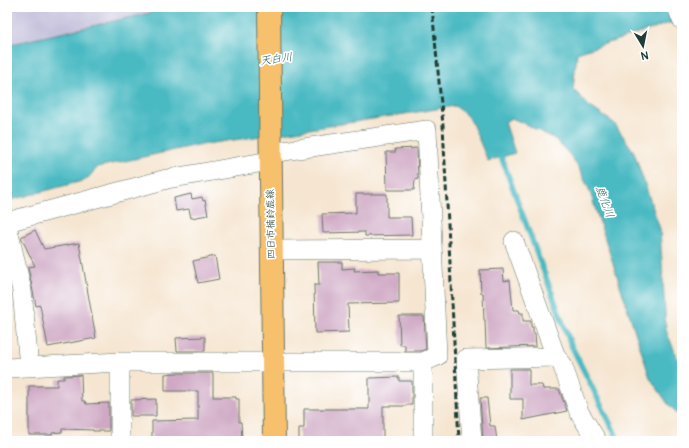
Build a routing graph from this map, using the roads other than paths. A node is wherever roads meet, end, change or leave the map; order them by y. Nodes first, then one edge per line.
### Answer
1 (269, 7) edge
2 (677, 7) edge
3 (682, 20) edge
4 (270, 153) junction
5 (7, 224) edge
6 (514, 241) dead end
7 (432, 248) junction
8 (272, 250) junction
9 (556, 357) junction
10 (120, 362) junction
11 (273, 362) junction
12 (423, 362) junction
13 (29, 367) junction
14 (7, 368) edge
15 (120, 441) edge
16 (274, 441) edge
17 (423, 441) edge
18 (472, 441) edge
19 (597, 441) edge

1 - 4 main road, 四日市楠鈴鹿線
2 - 3 street
4 - 5 street
4 - 7 street
4 - 8 main road, 四日市楠鈴鹿線
5 - 13 street
6 - 9 street
7 - 8 street
7 - 12 street
8 - 11 main road, 四日市楠鈴鹿線
9 - 18 street
9 - 19 street
10 - 11 street
10 - 13 street
10 - 15 street
11 - 12 street
11 - 16 main road, 四日市楠鈴鹿線
12 - 17 street
13 - 14 street

